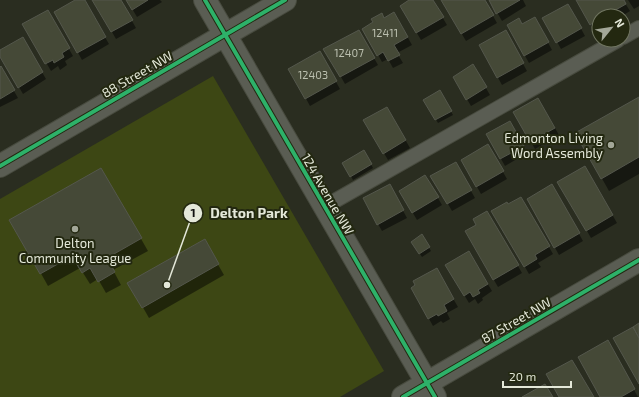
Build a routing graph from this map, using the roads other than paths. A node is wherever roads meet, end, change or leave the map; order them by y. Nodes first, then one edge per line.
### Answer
1 (205, 0) edge
2 (285, 0) edge
3 (225, 34) junction
4 (604, 48) edge
5 (0, 166) edge
6 (324, 207) junction
7 (639, 260) edge
8 (431, 390) edge
9 (403, 397) edge

1 - 3 street, 124 Avenue NW
2 - 3 street, 88 Street NW
3 - 5 street, 88 Street NW
3 - 6 street, 124 Avenue NW
4 - 6 lane
6 - 8 street, 124 Avenue NW
7 - 8 street, 87 Street NW
8 - 9 street, 87 Street NW

